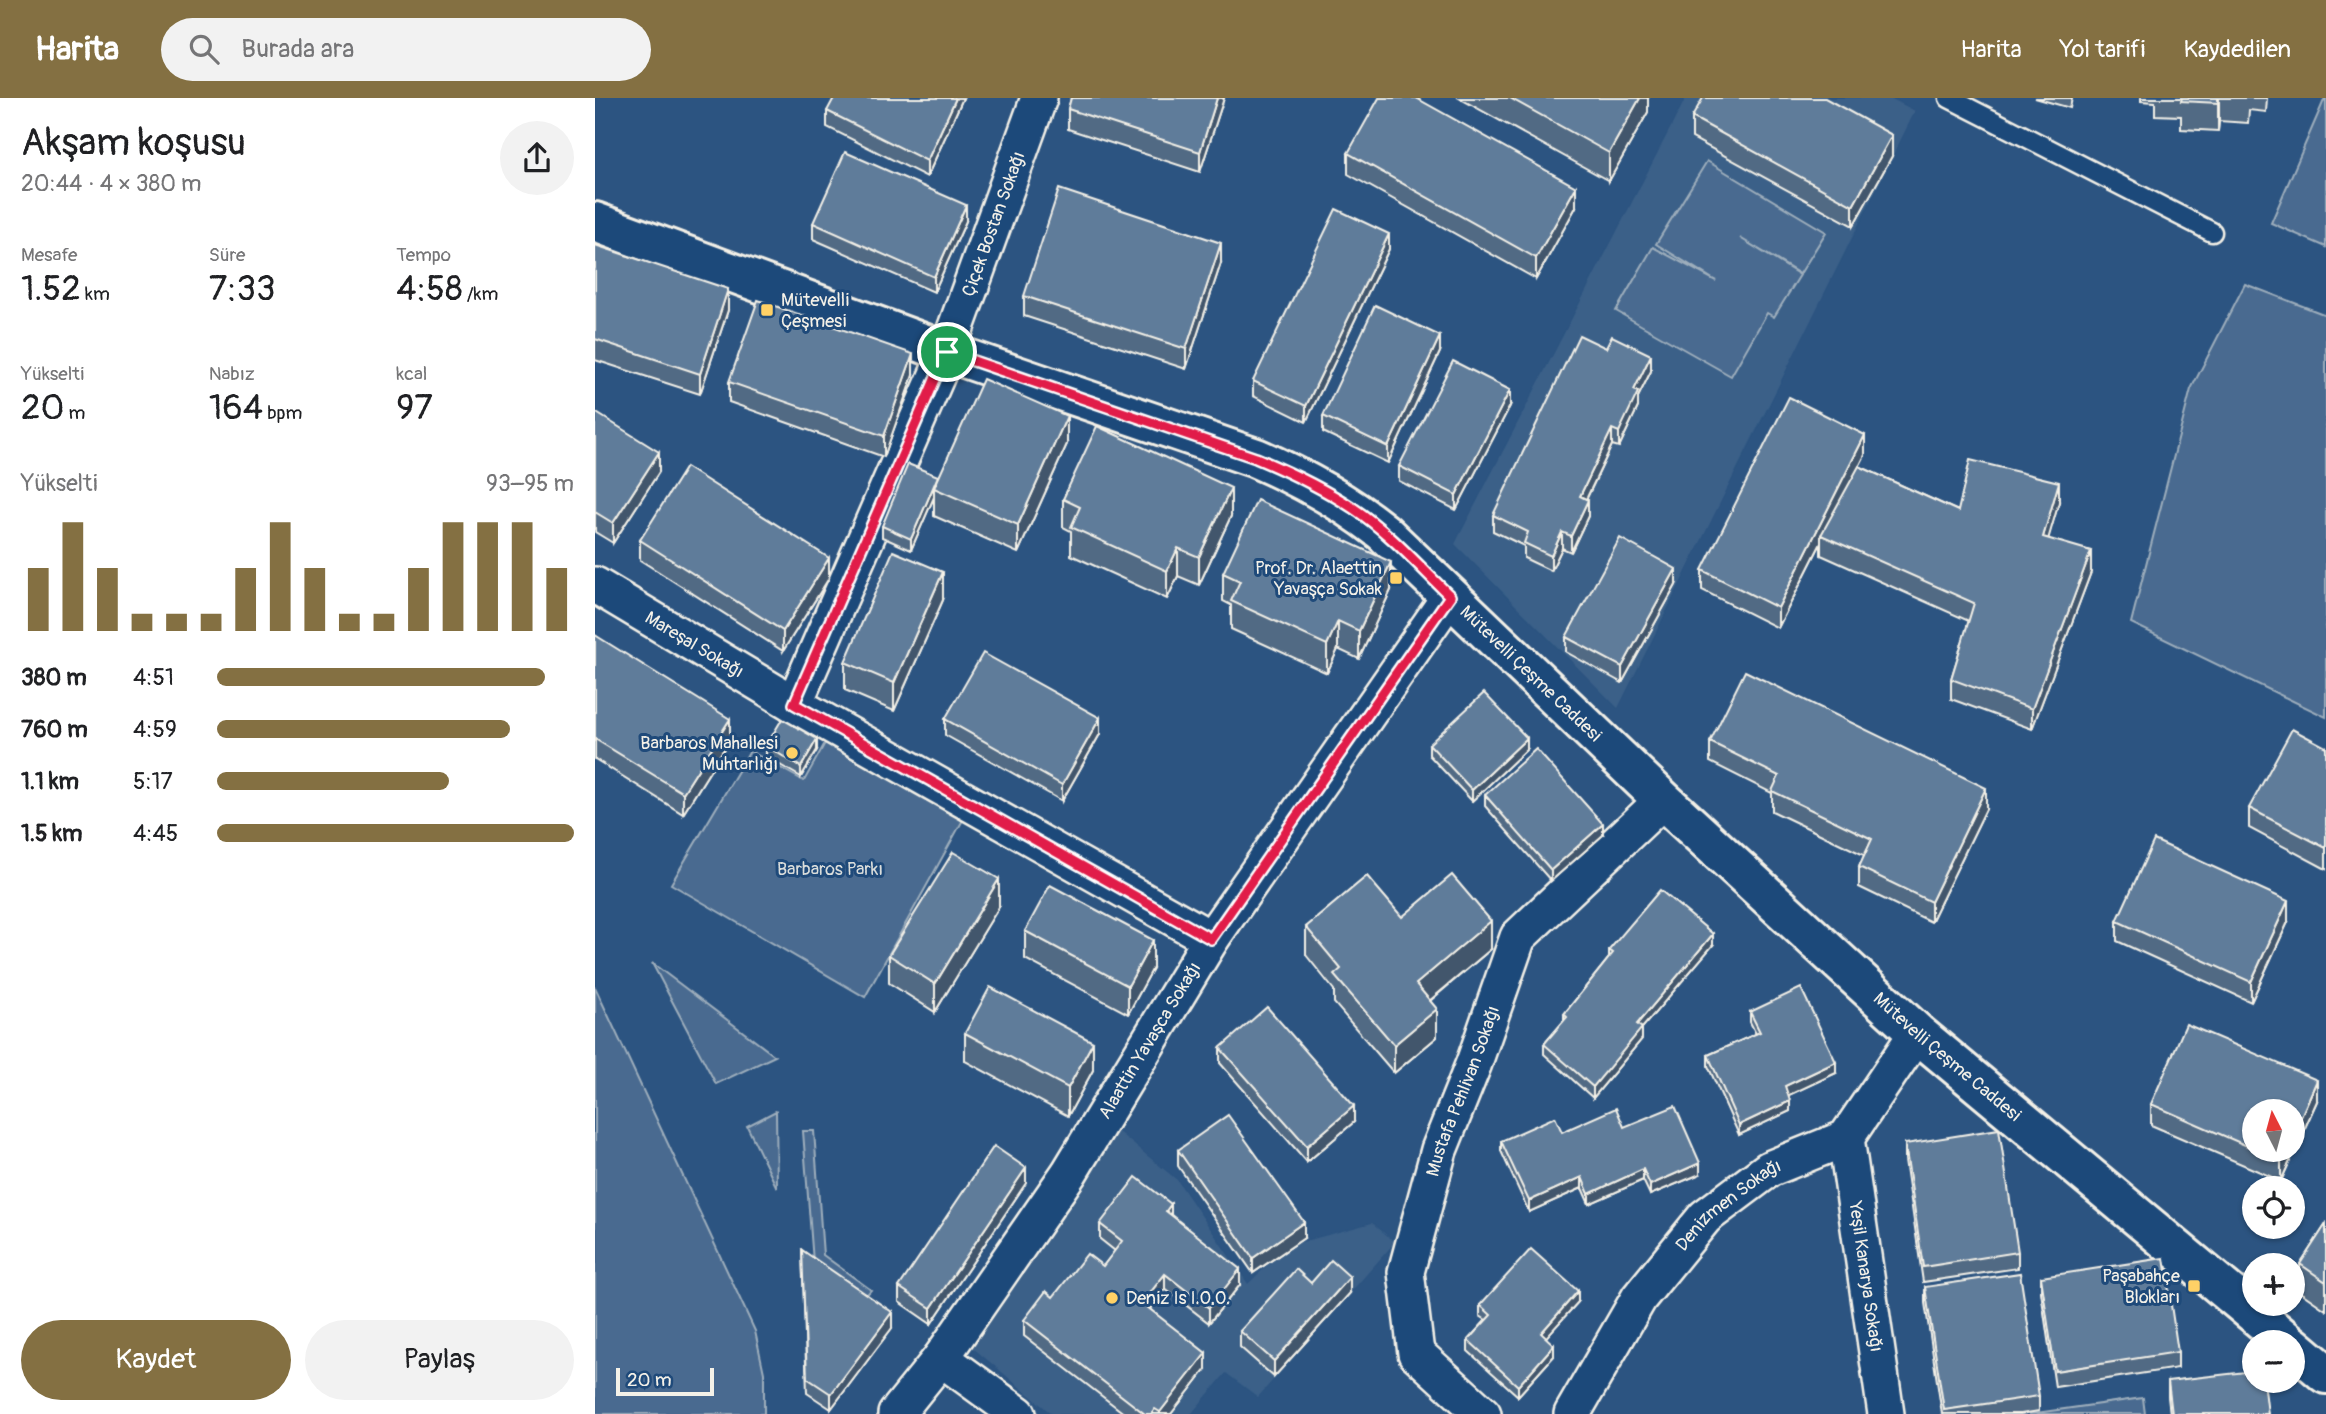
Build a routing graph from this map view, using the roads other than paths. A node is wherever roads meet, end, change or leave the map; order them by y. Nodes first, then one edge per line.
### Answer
1 (1039, 98) edge
2 (1949, 98) edge
3 (595, 222) edge
4 (2212, 232) dead end
5 (947, 352) junction
6 (595, 585) edge
7 (1450, 596) junction
8 (794, 704) junction
9 (1663, 800) junction
10 (1211, 939) junction
11 (1917, 1033) junction
12 (1846, 1138) junction
13 (2274, 1330) edge
14 (2305, 1356) edge
15 (941, 1359) junction
16 (2326, 1374) edge
17 (895, 1414) edge
18 (1018, 1414) edge
19 (1483, 1414) edge
20 (1572, 1414) edge
21 (1886, 1414) edge

1 - 5 street, Çiçek Bostan Sokağı
2 - 4 lane
3 - 5 street, Mütevelli Çeşme Caddesi
5 - 7 street, Mütevelli Çeşme Caddesi
5 - 8 street
6 - 8 street, Mareşal Sokağı
7 - 9 street, Mütevelli Çeşme Caddesi
7 - 10 street, Alaattin Yavaşca Sokağı
8 - 10 street, Mareşal Sokağı
9 - 11 street, Mütevelli Çeşme Caddesi
9 - 19 street, Mustafa Pehlivan Sokağı
10 - 15 street, Alaattin Yavaşca Sokağı
11 - 12 street
11 - 13 street, Mütevelli Çeşme Caddesi
12 - 20 street, Denizmen Sokağı
12 - 21 street, Yeşil Kanarya Sokağı
14 - 16 street
15 - 17 street, Alaattin Yavaşca Sokağı
15 - 18 street

